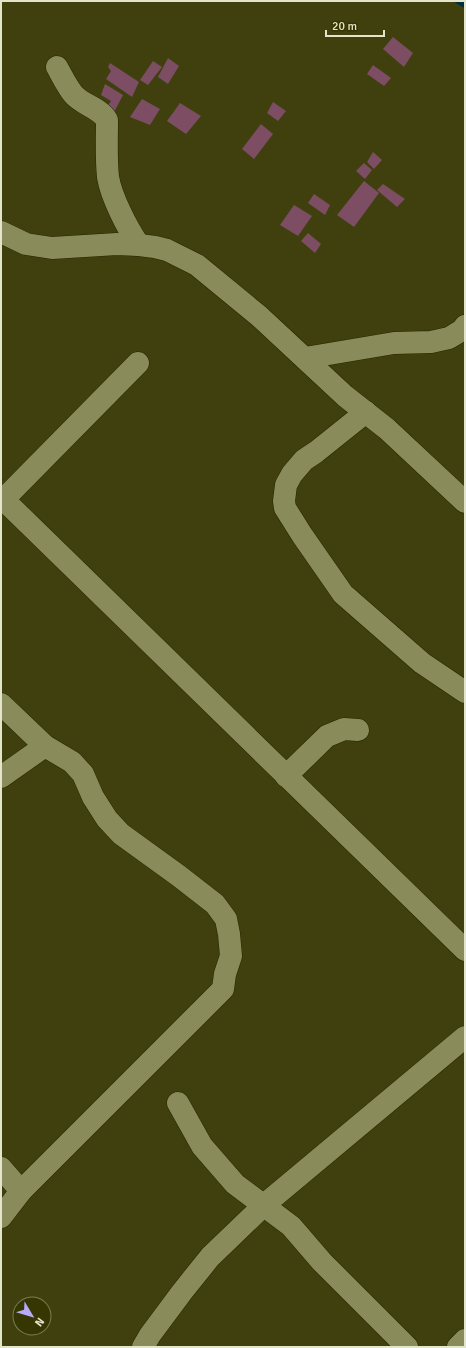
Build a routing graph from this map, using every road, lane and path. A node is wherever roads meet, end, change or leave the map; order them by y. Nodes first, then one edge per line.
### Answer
1 (57, 68) dead end
2 (1, 232) edge
3 (139, 244) junction
4 (465, 326) edge
5 (305, 358) junction
6 (138, 363) dead end
7 (366, 412) junction
8 (2, 500) edge
9 (465, 502) edge
10 (465, 692) edge
11 (1, 704) edge
12 (358, 730) dead end
13 (45, 746) junction
14 (286, 776) junction
15 (1, 777) edge
16 (465, 950) edge
17 (465, 1037) edge
18 (178, 1103) dead end
19 (1, 1168) edge
20 (22, 1191) junction
21 (264, 1205) junction
22 (1, 1218) edge
23 (465, 1340) edge
24 (144, 1347) edge
25 (408, 1347) edge
26 (458, 1347) edge

1 - 3 street
2 - 3 street
3 - 5 street
4 - 5 street
5 - 7 street
6 - 8 street
7 - 9 street
7 - 10 street
8 - 14 street
11 - 13 street
12 - 14 street
13 - 15 street
13 - 20 street
14 - 16 street
17 - 21 street
18 - 21 street
19 - 20 street
20 - 22 street
21 - 24 street
21 - 25 street
23 - 26 street

